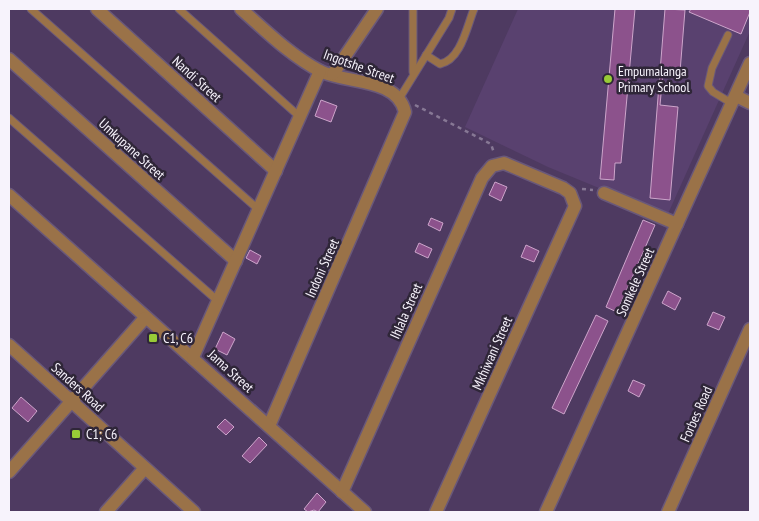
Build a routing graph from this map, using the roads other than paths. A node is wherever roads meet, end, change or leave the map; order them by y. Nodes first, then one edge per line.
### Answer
1 (31, 9) edge
2 (97, 9) edge
3 (179, 9) edge
4 (241, 9) edge
5 (377, 9) edge
6 (413, 9) edge
7 (452, 9) edge
8 (474, 9) edge
9 (728, 35) dead end
10 (426, 55) junction
11 (9, 59) edge
12 (750, 64) edge
13 (320, 71) junction
14 (414, 72) junction
15 (333, 74) junction
16 (734, 100) junction
17 (401, 102) junction
18 (750, 103) edge
19 (300, 117) junction
20 (9, 118) edge
21 (276, 171) junction
22 (604, 193) road end
23 (9, 195) edge
24 (575, 206) joint
25 (259, 210) junction
26 (677, 224) junction
27 (236, 261) junction
28 (218, 301) junction
29 (145, 318) junction
30 (750, 329) edge
31 (9, 345) edge
32 (193, 357) junction
33 (72, 401) junction
34 (269, 426) junction
35 (146, 468) junction
36 (9, 472) edge
37 (342, 492) junction
38 (106, 512) edge
39 (194, 512) edge
40 (365, 512) edge
41 (436, 512) edge
42 (546, 512) edge
43 (668, 512) edge

1 - 25 lane
2 - 21 street, Nandi Street
3 - 19 lane
4 - 13 street, Ingotshe Street
5 - 15 street
6 - 14 lane
7 - 10 lane
8 - 10 lane
9 - 16 lane
10 - 14 lane
11 - 27 street, Umkupane Street
12 - 16 street, Somkele Street
13 - 15 street, Ingotshe Street
13 - 19 street
14 - 17 lane
15 - 17 street, Ingotshe Street
16 - 18 street
16 - 26 street, Somkele Street
17 - 34 street, Indoni Street
19 - 21 street
20 - 28 lane
21 - 25 street
22 - 26 street
23 - 29 street, Jama Street
24 - 37 street, Ihlala Street
24 - 41 street, Mkhiwani Street
25 - 27 street
26 - 42 street, Somkele Street
27 - 28 street
28 - 32 street
29 - 32 street, Jama Street
29 - 33 street
30 - 43 street, Forbes Road
31 - 33 street, Sanders Road
32 - 34 street, Jama Street
33 - 35 street, Sanders Road
33 - 36 street
34 - 37 street, Jama Street
35 - 38 street
35 - 39 street, Sanders Road
37 - 40 street, Jama Street

